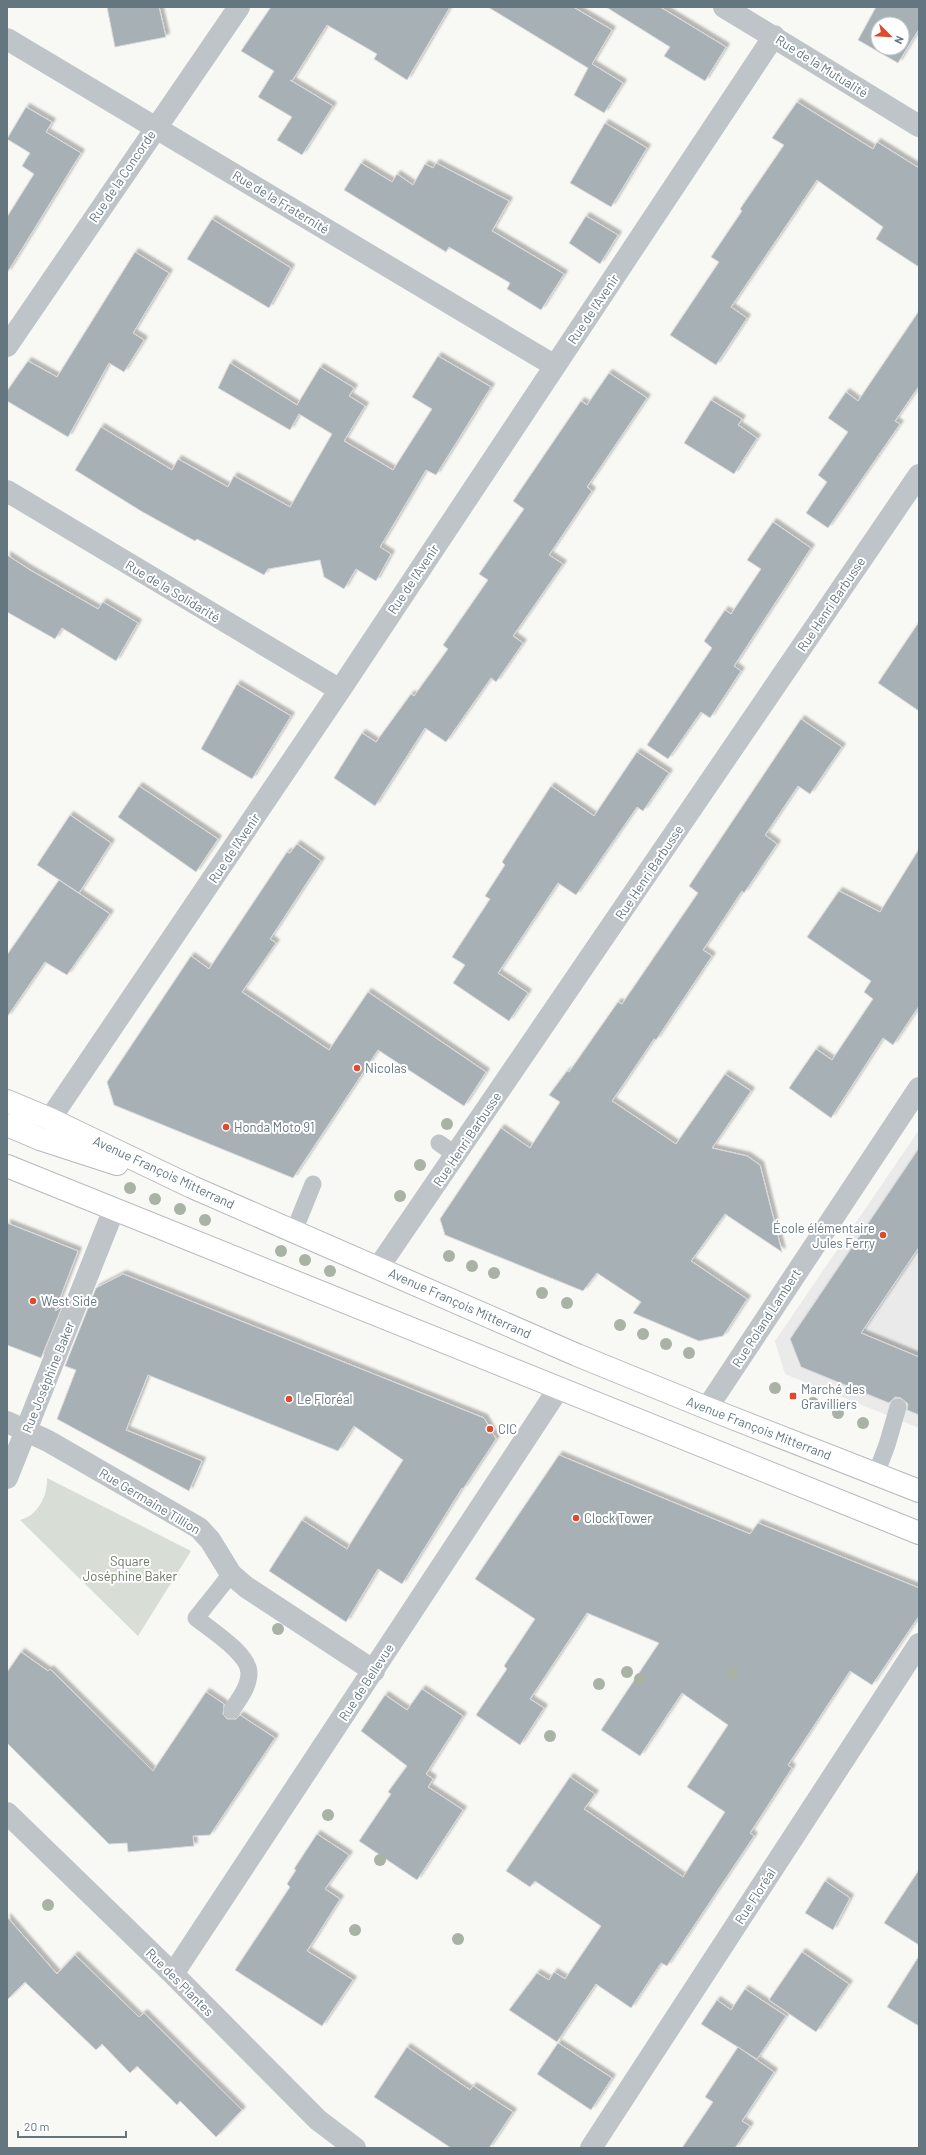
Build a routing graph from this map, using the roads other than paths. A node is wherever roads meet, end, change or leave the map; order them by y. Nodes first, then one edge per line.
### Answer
1 (239, 7) edge
2 (724, 7) edge
3 (774, 36) junction
4 (7, 39) edge
5 (919, 126) edge
6 (156, 127) junction
7 (7, 346) edge
8 (555, 366) junction
9 (919, 475) edge
10 (7, 491) edge
11 (340, 690) junction
12 (919, 1088) edge
13 (7, 1101) edge
14 (50, 1119) junction
15 (7, 1126) edge
16 (7, 1166) edge
17 (313, 1184) dead end
18 (192, 1187) junction
19 (114, 1209) junction
20 (294, 1231) junction
21 (378, 1268) junction
22 (559, 1388) junction
23 (898, 1407) dead end
24 (707, 1408) junction
25 (7, 1422) edge
26 (27, 1430) junction
27 (876, 1474) junction
28 (7, 1478) edge
29 (919, 1491) edge
30 (919, 1533) edge
31 (230, 1574) junction
32 (919, 1644) edge
33 (374, 1671) junction
34 (232, 1710) dead end
35 (7, 1813) edge
36 (173, 1974) junction
37 (355, 2148) edge
38 (591, 2148) edge

1 - 6 street, Rue de la Concorde
2 - 3 street, Rue de la Mutualité
3 - 5 street, Rue de la Mutualité
3 - 8 street, Rue de l'Avenir
4 - 6 street, Rue de la Fraternité
6 - 7 street, Rue de la Concorde
6 - 8 street, Rue de la Fraternité
8 - 11 street, Rue de l'Avenir
9 - 21 street, Rue Henri Barbusse
10 - 11 street, Rue de la Solidarité
11 - 14 street, Rue de l'Avenir
12 - 24 street, Rue Roland Lambert
13 - 14 main road, Avenue François Mitterrand
14 - 18 main road, Avenue François Mitterrand
15 - 18 main road
16 - 19 main road
17 - 20 lane
18 - 20 main road, Avenue François Mitterrand
19 - 22 main road
19 - 26 street, Rue Joséphine Baker
20 - 21 main road, Avenue François Mitterrand
21 - 24 main road, Avenue François Mitterrand
22 - 30 main road
22 - 33 street, Rue de Bellevue
23 - 27 lane
24 - 27 main road, Avenue François Mitterrand
25 - 26 street, Rue Germaine Tillion
26 - 28 street, Rue Joséphine Baker
26 - 31 street, Rue Germaine Tillion
27 - 29 main road, Avenue François Mitterrand
31 - 33 street, Rue Germaine Tillion
31 - 34 lane
32 - 38 street, Rue Floréal
33 - 36 street, Rue de Bellevue
35 - 36 street, Rue des Plantes
36 - 37 street, Rue des Plantes

